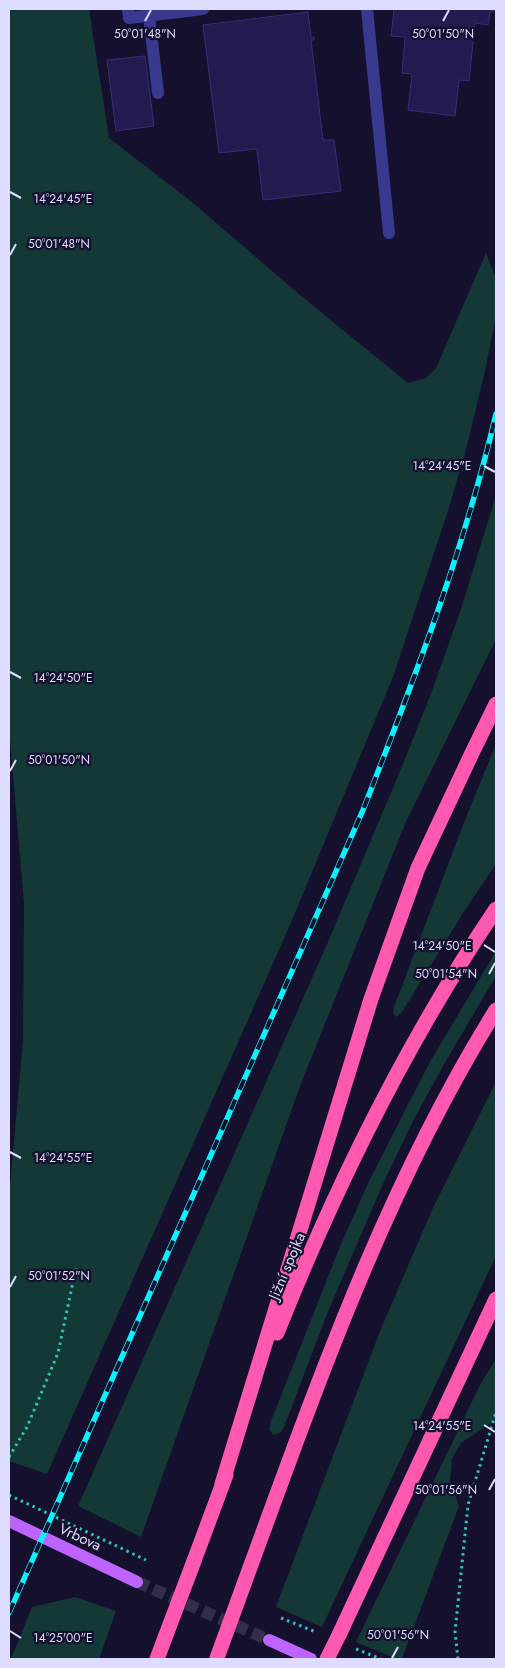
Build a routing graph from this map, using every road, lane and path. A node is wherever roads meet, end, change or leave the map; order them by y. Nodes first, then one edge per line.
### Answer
1 (128, 9) edge
2 (202, 9) edge
3 (367, 9) edge
4 (149, 16) junction
5 (158, 93) dead end
6 (389, 233) dead end
7 (496, 704) edge
8 (496, 909) edge
9 (496, 1010) edge
10 (76, 1268) dead end
11 (496, 1299) edge
12 (496, 1412) edge
13 (9, 1458) edge
14 (222, 1484) junction
15 (9, 1495) edge
16 (9, 1521) edge
17 (146, 1560) dead end
18 (137, 1582) tunnel mouth
19 (269, 1640) tunnel mouth
20 (157, 1659) edge
21 (216, 1659) edge
22 (311, 1659) edge
23 (327, 1659) edge
24 (458, 1659) edge

1 - 4 lane
2 - 4 lane
3 - 6 lane
4 - 5 lane
7 - 14 highway
8 - 14 highway, Jižní spojka
9 - 21 highway, bridge
10 - 13 path
11 - 23 highway, bridge
12 - 24 path
14 - 20 highway, Jižní spojka, bridge
15 - 17 path
16 - 18 main road, Vrbova
19 - 22 main road

